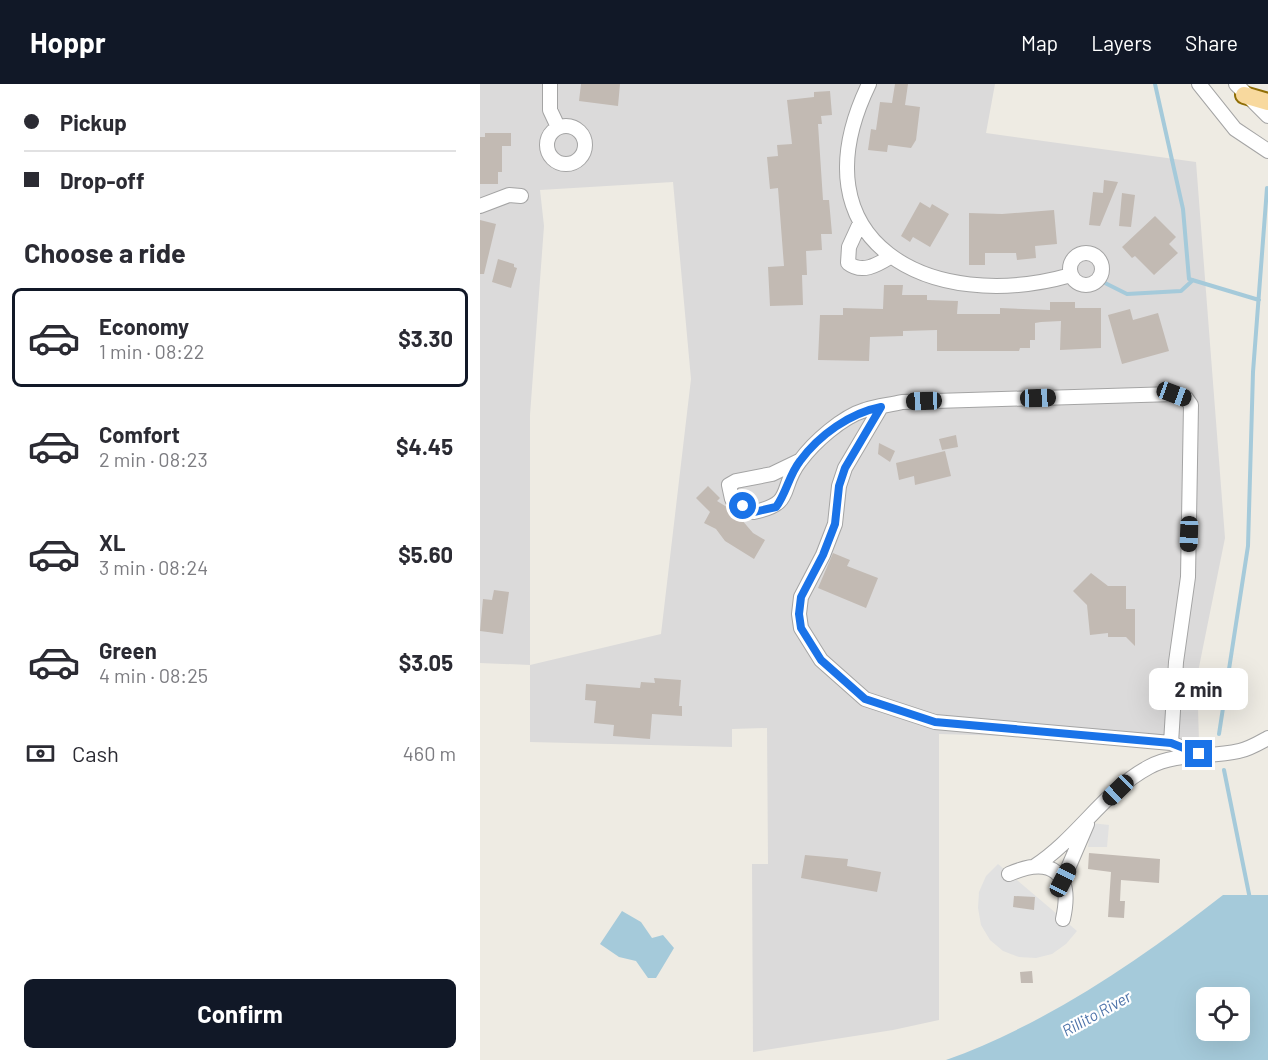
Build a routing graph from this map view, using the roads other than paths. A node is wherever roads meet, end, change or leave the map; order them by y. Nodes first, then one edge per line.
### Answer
1 (550, 84) edge
2 (869, 84) edge
3 (1199, 84) edge
4 (1240, 89) edge
5 (1268, 102) edge
6 (1268, 117) edge
7 (558, 128) dead end
8 (1268, 151) edge
9 (521, 196) dead end
10 (480, 207) edge
11 (860, 223) junction
12 (890, 257) junction
13 (1071, 275) dead end
14 (881, 407) junction
15 (799, 461) junction
16 (1268, 738) edge
17 (1171, 743) junction
18 (1199, 754) junction
19 (1088, 819) junction
20 (1035, 866) junction
21 (1009, 874) dead end
22 (1063, 880) junction
23 (1063, 919) dead end

1 - 7 street
2 - 11 street
3 - 8 street
4 - 5 main road
4 - 6 street
9 - 10 street
11 - 12 street
11 - 12 street
12 - 13 street
14 - 15 street
14 - 17 street
14 - 17 street
15 - 15 street
16 - 18 street
17 - 18 street
18 - 19 street
19 - 20 street
19 - 22 street
20 - 21 street
20 - 22 street
22 - 23 street

